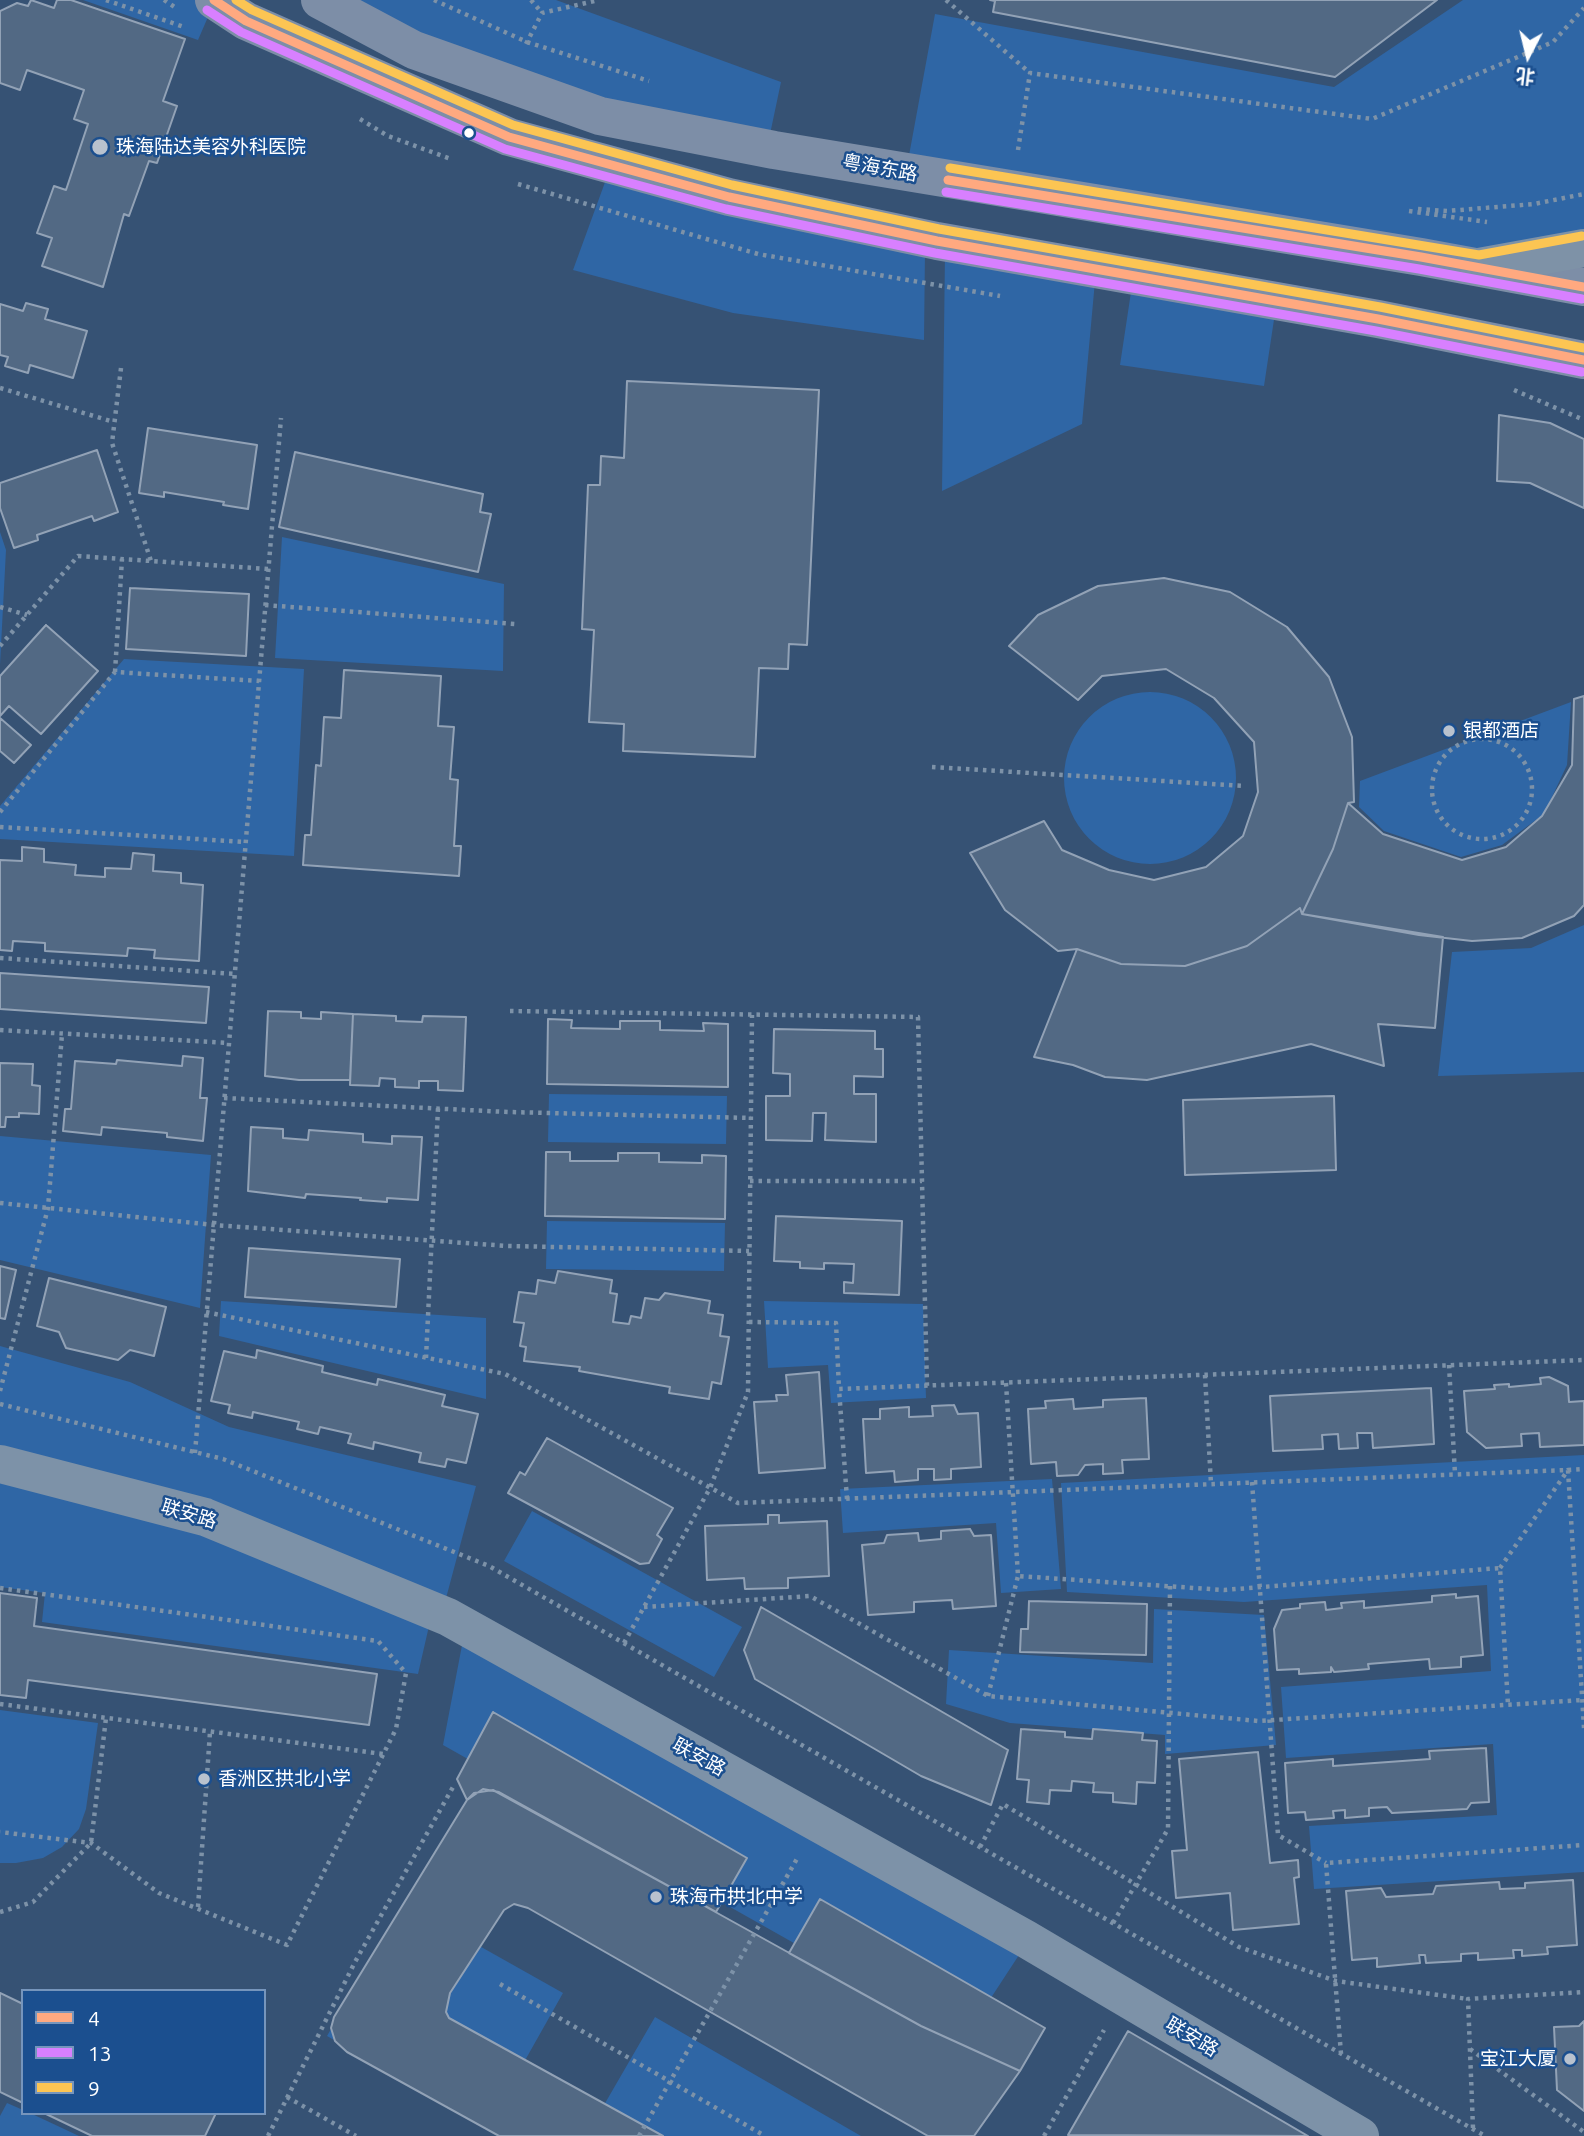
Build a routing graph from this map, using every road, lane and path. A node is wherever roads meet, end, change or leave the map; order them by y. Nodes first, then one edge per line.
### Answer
1 (106, 0) edge
2 (214, 0) edge
3 (320, 0) edge
4 (434, 0) edge
5 (531, 0) edge
6 (599, 0) edge
7 (946, 0) edge
8 (1584, 8) edge
9 (542, 13) junction
10 (185, 28) dead end
11 (527, 42) junction
12 (1030, 73) junction
13 (507, 82) junction
14 (660, 84) dead end
15 (1005, 148) dead end
16 (1018, 150) junction
17 (1012, 191) junction
18 (1584, 194) edge
19 (1408, 209) dead end
20 (1584, 248) edge
21 (1479, 267) junction
22 (1584, 288) edge
23 (1533, 351) junction
24 (1584, 360) edge
25 (121, 368) dead end
26 (1584, 377) edge
27 (0, 388) edge
28 (281, 418) dead end
29 (114, 422) junction
30 (122, 559) junction
31 (151, 561) junction
32 (268, 569) junction
33 (265, 605) junction
34 (0, 607) edge
35 (27, 615) junction
36 (515, 624) dead end
37 (0, 646) edge
38 (115, 672) junction
39 (259, 681) junction
40 (1440, 760) joint
41 (932, 767) dead end
42 (1245, 786) dead end
43 (0, 812) edge
44 (0, 827) edge
45 (246, 842) junction
46 (0, 958) edge
47 (234, 974) junction
48 (510, 1010) dead end
49 (752, 1015) junction
50 (0, 1030) edge
51 (62, 1034) junction
52 (229, 1043) junction
53 (224, 1098) junction
54 (438, 1108) junction
55 (751, 1118) junction
56 (750, 1181) junction
57 (922, 1181) junction
58 (0, 1203) edge
59 (48, 1208) junction
60 (214, 1226) junction
61 (431, 1240) junction
62 (749, 1251) junction
63 (206, 1311) junction
64 (749, 1322) junction
65 (426, 1358) junction
66 (1584, 1360) edge
67 (1449, 1366) junction
68 (1205, 1375) junction
69 (1006, 1383) junction
70 (927, 1386) junction
71 (839, 1389) junction
72 (0, 1391) edge
73 (0, 1404) edge
74 (195, 1452) junction
75 (0, 1464) edge
76 (1584, 1469) edge
77 (1568, 1470) junction
78 (1455, 1474) junction
79 (1252, 1482) junction
80 (1211, 1484) junction
81 (710, 1488) junction
82 (1013, 1492) junction
83 (847, 1499) junction
84 (1500, 1567) junction
85 (1018, 1576) junction
86 (1170, 1586) junction
87 (1258, 1587) junction
88 (0, 1588) edge
89 (644, 1607) junction
90 (624, 1643) junction
91 (988, 1696) junction
92 (1582, 1700) edge
93 (0, 1704) edge
94 (1508, 1705) junction
95 (1170, 1713) junction
96 (106, 1718) junction
97 (1269, 1721) junction
98 (1584, 1728) edge
99 (210, 1732) junction
100 (383, 1754) junction
101 (453, 1787) dead end
102 (0, 1832) edge
103 (91, 1843) junction
104 (1584, 1845) edge
105 (980, 1847) junction
106 (786, 1850) dead end
107 (1326, 1863) junction
108 (810, 1864) dead end
109 (788, 1873) dead end
110 (1136, 1884) junction
111 (198, 1907) junction
112 (0, 1912) edge
113 (1112, 1923) junction
114 (1336, 1981) junction
115 (500, 1984) dead end
116 (1584, 1992) edge
117 (1124, 1997) junction
118 (1468, 1999) junction
119 (1470, 2049) junction
120 (1341, 2054) junction
121 (669, 2081) junction
122 (287, 2096) junction
123 (1473, 2129) junction
124 (1584, 2132) edge
125 (268, 2136) edge
126 (356, 2136) edge
127 (639, 2136) edge
128 (765, 2136) edge
129 (1044, 2136) edge
130 (1360, 2136) edge
131 (1485, 2136) edge

1 - 10 path
2 - 23 main road
3 - 13 main road, 粤海东路
4 - 11 path
5 - 9 path
6 - 9 path
7 - 12 path
8 - 12 path
9 - 11 path
11 - 13 path
11 - 14 path
12 - 16 path
13 - 17 main road, 粤海东路
15 - 16 path
16 - 17 path
17 - 21 main road, 粤海东路
18 - 19 path
20 - 21 highway
21 - 22 main road, 粤海东路
23 - 24 main road
23 - 26 main road
25 - 29 path
27 - 29 path
28 - 32 path
29 - 31 path
30 - 31 path
30 - 35 path
30 - 38 path
31 - 32 path
32 - 33 path
33 - 36 path
33 - 39 path
34 - 35 path
35 - 37 path
38 - 39 path
38 - 43 path
39 - 45 path
40 - 40 path
41 - 42 path
44 - 45 path
45 - 47 path
46 - 47 path
47 - 52 path
48 - 49 path
49 - 55 path
49 - 57 path
50 - 51 path
51 - 52 path
51 - 59 path
52 - 53 path
53 - 54 path
53 - 60 path
54 - 55 path
54 - 61 path
55 - 56 path
56 - 57 path
56 - 62 path
57 - 70 path
58 - 59 path
59 - 60 path
59 - 72 path
60 - 61 path
60 - 63 path
61 - 62 path
61 - 65 path
62 - 64 path
63 - 65 path
63 - 74 path
64 - 71 path
64 - 81 path
65 - 81 path
66 - 67 path
67 - 68 path
67 - 78 path
68 - 69 path
68 - 80 path
69 - 70 path
69 - 82 path
70 - 71 path
71 - 83 path
73 - 74 path
74 - 90 path
75 - 117 street, 联安路
76 - 77 path
77 - 78 path
77 - 84 path
77 - 92 path
78 - 79 path
79 - 80 path
79 - 87 path
80 - 82 path
81 - 83 path
81 - 89 path
82 - 83 path
82 - 85 path
84 - 87 path
84 - 94 path
85 - 86 path
85 - 91 path
86 - 87 path
86 - 95 path
87 - 97 path
88 - 100 path
89 - 90 path
89 - 91 path
90 - 105 path
91 - 95 path
92 - 94 path
92 - 98 path
93 - 96 path
94 - 97 path
95 - 97 path
95 - 110 path
96 - 99 path
96 - 103 path
97 - 107 path
99 - 100 path
99 - 111 path
100 - 111 path
101 - 122 path
102 - 103 path
103 - 111 path
103 - 112 path
104 - 107 path
105 - 110 path
105 - 113 path
106 - 108 path
107 - 114 path
109 - 121 path
110 - 113 path
110 - 114 path
113 - 120 path
114 - 118 path
114 - 120 path
115 - 121 path
116 - 118 path
117 - 129 path
117 - 130 street, 联安路
118 - 119 path
119 - 123 path
119 - 124 path
120 - 123 path
121 - 127 path
121 - 128 path
122 - 125 path
122 - 126 path
123 - 131 path

